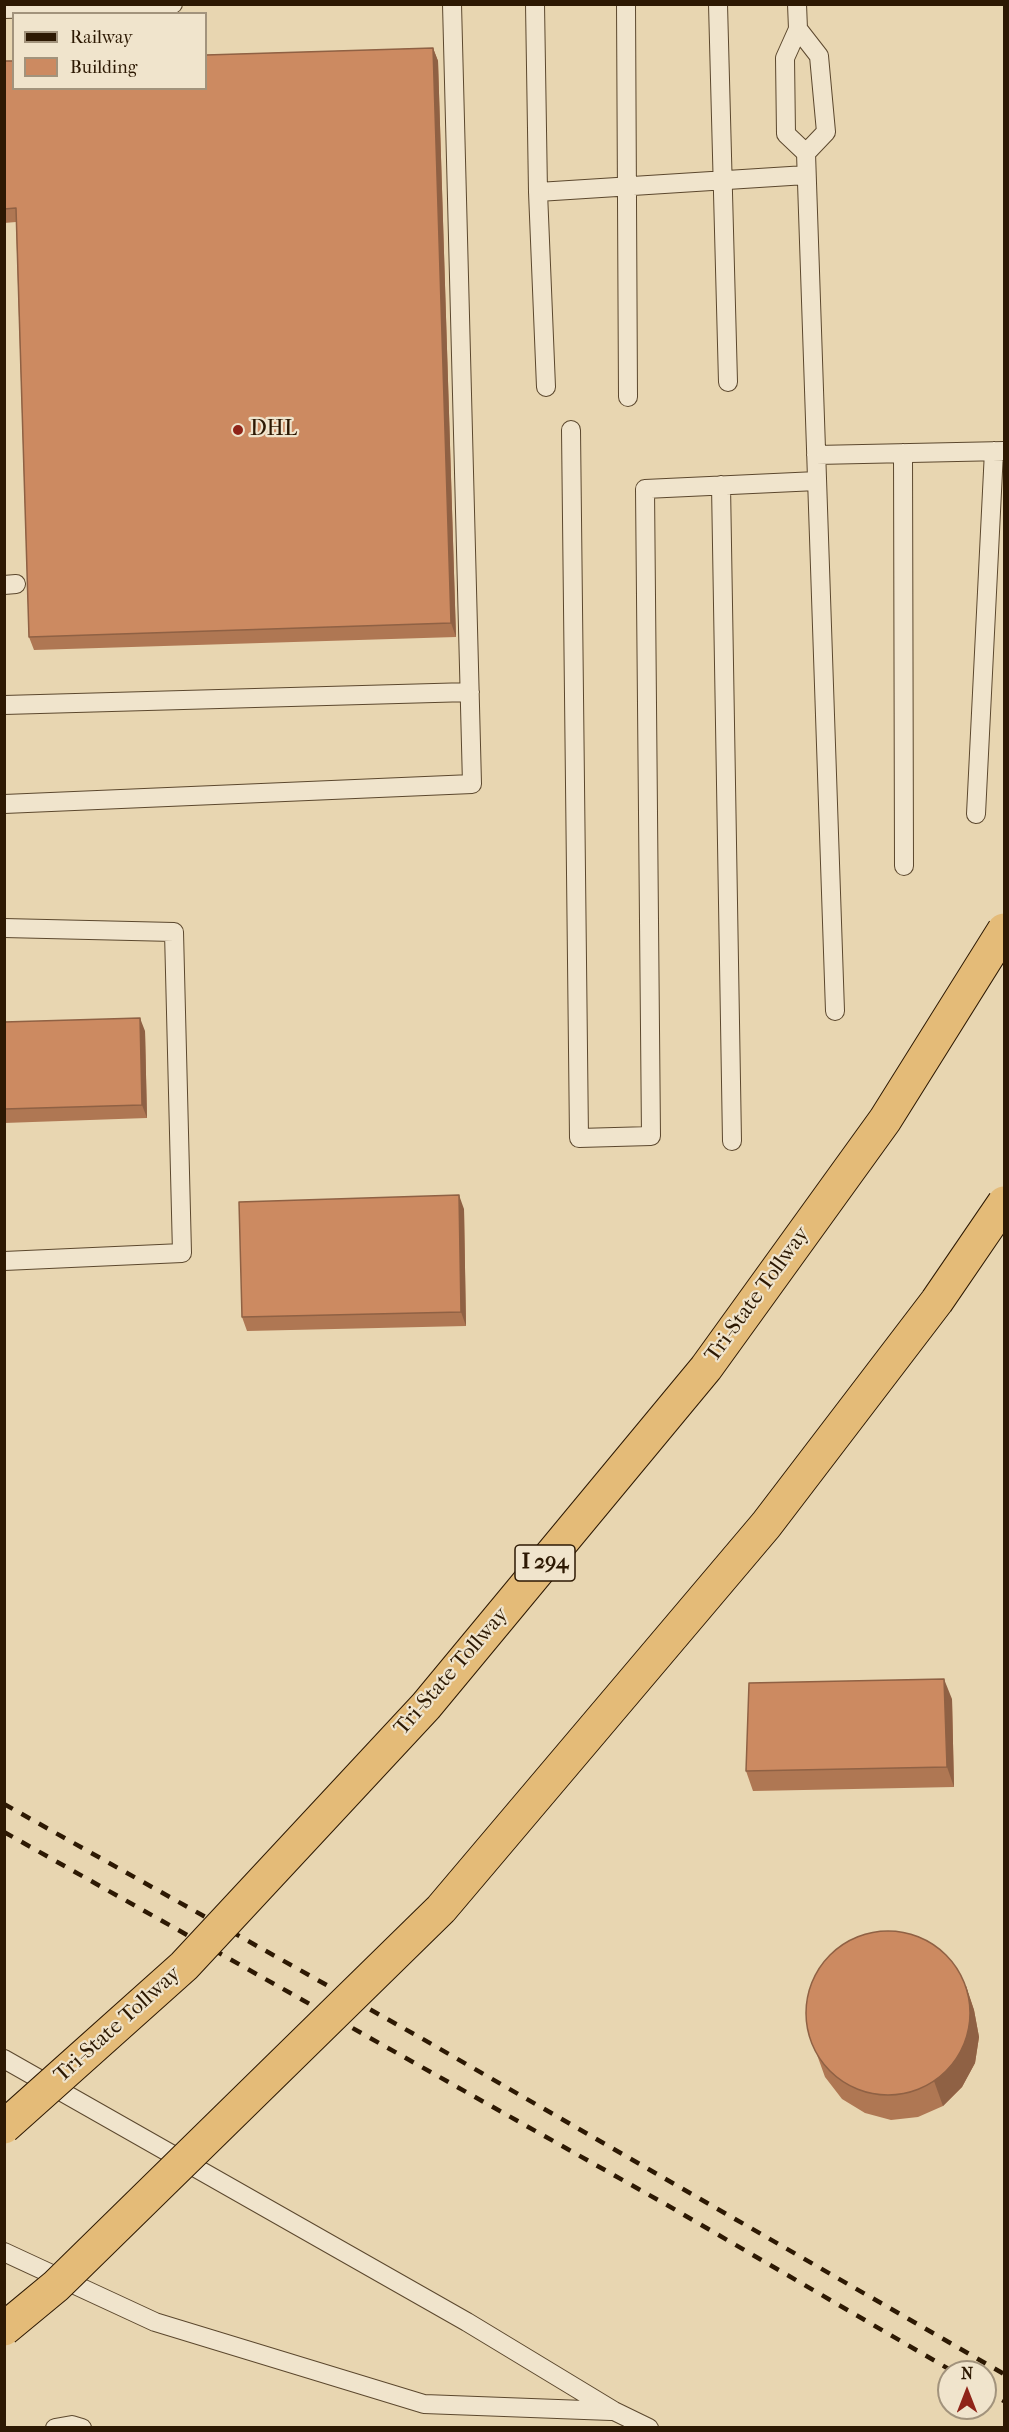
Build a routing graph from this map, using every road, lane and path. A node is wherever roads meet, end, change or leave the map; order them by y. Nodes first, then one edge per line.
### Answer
1 (172, 4) edge
2 (452, 4) edge
3 (535, 4) edge
4 (626, 4) edge
5 (718, 4) edge
6 (797, 4) edge
7 (4, 9) edge
8 (798, 29) junction
9 (806, 153) junction
10 (806, 175) junction
11 (724, 180) junction
12 (627, 186) junction
13 (538, 192) junction
14 (728, 382) dead end
15 (546, 387) dead end
16 (628, 397) dead end
17 (571, 430) dead end
18 (999, 451) edge
19 (903, 453) junction
20 (816, 455) junction
21 (817, 481) junction
22 (722, 485) junction
23 (470, 692) junction
24 (4, 705) edge
25 (4, 804) edge
26 (976, 814) dead end
27 (904, 866) dead end
28 (4, 928) edge
29 (1005, 930) edge
30 (835, 1011) dead end
31 (732, 1141) dead end
32 (1005, 1203) edge
33 (4, 1261) edge
34 (4, 2060) edge
35 (4, 2127) edge
36 (4, 2252) edge
37 (4, 2329) edge
38 (614, 2411) junction
39 (55, 2427) edge
40 (82, 2427) edge
41 (649, 2427) edge

1 - 7 lane
2 - 23 lane
3 - 13 lane
4 - 12 lane
5 - 11 lane
6 - 8 lane
8 - 9 lane
8 - 9 lane
9 - 10 lane
10 - 11 lane
10 - 20 lane
11 - 12 lane
11 - 14 lane
12 - 13 lane
12 - 16 lane
13 - 15 lane
17 - 22 lane
18 - 19 lane
18 - 26 lane
19 - 20 lane
19 - 27 lane
20 - 21 lane
21 - 22 lane
21 - 30 lane
22 - 31 lane
23 - 24 lane
23 - 25 lane
28 - 33 lane
29 - 35 highway, Tri-State Tollway / I 294, bridge
32 - 37 highway, bridge
34 - 38 lane
36 - 38 lane
38 - 41 lane
39 - 40 lane

